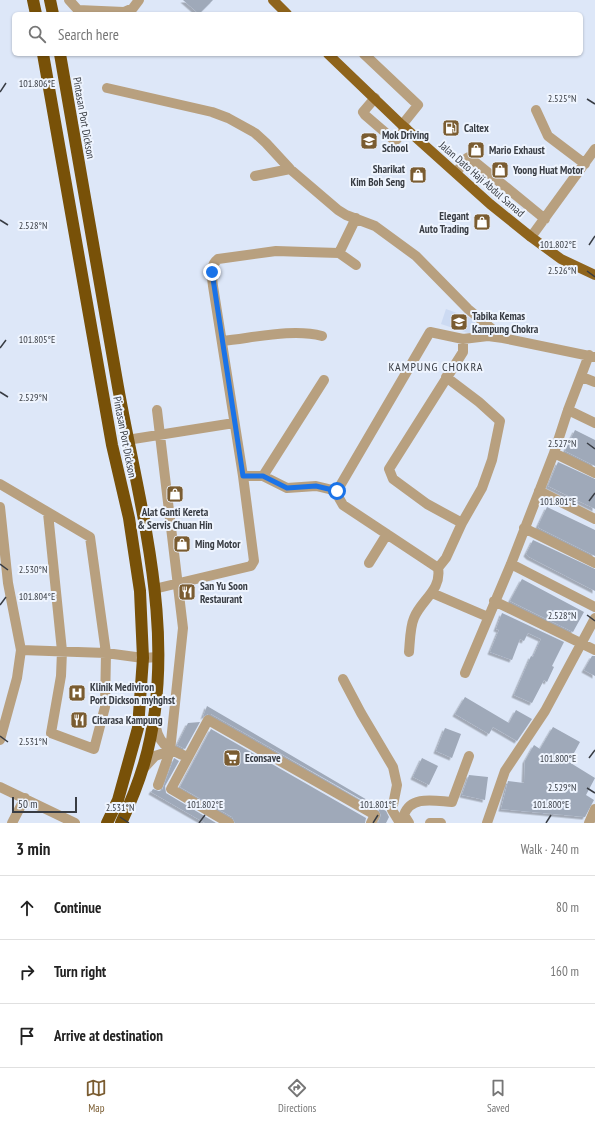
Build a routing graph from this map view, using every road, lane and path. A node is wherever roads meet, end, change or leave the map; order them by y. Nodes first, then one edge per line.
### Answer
1 (33, 0) edge
2 (50, 0) edge
3 (69, 0) edge
4 (139, 0) edge
5 (273, 0) edge
6 (36, 12) edge
7 (53, 12) edge
8 (285, 12) edge
9 (43, 56) edge
10 (60, 56) edge
11 (330, 56) edge
12 (366, 56) edge
13 (107, 88) dead end
14 (375, 98) junction
15 (536, 110) dead end
16 (404, 127) junction
17 (595, 149) edge
18 (585, 164) junction
19 (290, 169) junction
20 (456, 174) junction
21 (255, 176) dead end
22 (356, 218) junction
23 (545, 219) junction
24 (531, 238) junction
25 (339, 253) junction
26 (356, 265) dead end
27 (595, 275) edge
28 (322, 336) dead end
29 (503, 338) junction
30 (463, 339) junction
31 (222, 341) junction
32 (592, 356) edge
33 (446, 377) junction
34 (582, 377) junction
35 (324, 380) dead end
36 (595, 382) edge
37 (103, 390) junction
38 (157, 410) dead end
39 (568, 410) junction
40 (595, 422) edge
41 (234, 423) junction
42 (158, 436) junction
43 (127, 440) junction
44 (554, 453) junction
45 (595, 473) edge
46 (243, 476) junction
47 (263, 476) junction
48 (0, 484) edge
49 (337, 491) junction
50 (539, 491) junction
51 (0, 506) edge
52 (48, 513) junction
53 (129, 518) junction
54 (595, 518) edge
55 (462, 523) junction
56 (524, 528) junction
57 (387, 534) junction
58 (2, 535) edge
59 (369, 562) dead end
60 (595, 563) edge
61 (511, 564) junction
62 (438, 568) junction
63 (4, 582) edge
64 (178, 583) junction
65 (154, 589) junction
66 (432, 593) junction
67 (494, 602) junction
68 (595, 607) edge
69 (488, 617) junction
70 (595, 618) edge
71 (581, 643) junction
72 (21, 650) junction
73 (595, 650) edge
74 (62, 651) junction
75 (409, 652) dead end
76 (106, 653) junction
77 (158, 657) junction
78 (143, 658) junction
79 (465, 673) dead end
80 (343, 679) dead end
81 (155, 705) junction
82 (0, 740) edge
83 (170, 751) junction
84 (469, 756) dead end
85 (188, 757) junction
86 (141, 773) junction
87 (158, 785) dead end
88 (0, 787) edge
89 (25, 798) junction
90 (595, 808) edge
91 (62, 820) edge
92 (12, 823) edge
93 (75, 823) edge
94 (107, 823) edge
95 (121, 823) edge
96 (229, 823) edge
97 (371, 823) edge
98 (400, 823) edge
99 (409, 823) edge
100 (430, 823) edge
101 (441, 823) edge
102 (487, 823) edge
103 (588, 823) edge

1 - 6 highway
2 - 7 highway
3 - 4 street
5 - 8 main road
9 - 37 highway, Pintasan Port Dickson
10 - 43 highway, Pintasan Port Dickson
11 - 14 main road, Jalan Dato Haji Abdul Samad
12 - 16 street
13 - 19 street
14 - 16 main road, Jalan Dato Haji Abdul Samad
14 - 16 street
15 - 18 street
16 - 20 main road, Jalan Dato Haji Abdul Samad
17 - 18 street
18 - 23 street
19 - 21 street
19 - 22 street
20 - 23 street
20 - 24 main road, Jalan Dato Haji Abdul Samad
22 - 25 street
22 - 29 street
23 - 24 street
24 - 27 main road, Jalan Dato Haji Abdul Samad
25 - 26 street
25 - 31 street
28 - 31 street
29 - 30 street
29 - 32 street
30 - 33 street
30 - 49 street
31 - 41 street
32 - 34 street
33 - 55 street
33 - 55 street
34 - 36 street
34 - 39 street
35 - 47 street
37 - 43 highway
37 - 53 highway, Pintasan Port Dickson
38 - 42 street
39 - 40 street
39 - 44 street
41 - 42 street
41 - 46 street
42 - 43 street
42 - 64 street
43 - 53 highway
43 - 65 highway, Pintasan Port Dickson
44 - 45 street
44 - 50 street
46 - 47 street
46 - 64 street
47 - 49 street
48 - 52 street
49 - 57 street
50 - 54 street
50 - 56 street
51 - 58 street
52 - 74 street
52 - 76 street
53 - 78 highway, Pintasan Port Dickson
55 - 62 street
56 - 60 street
56 - 61 street
57 - 59 street
57 - 62 street
58 - 63 street
61 - 67 street
61 - 68 street
62 - 66 street
63 - 72 street
64 - 65 street
64 - 83 street
65 - 77 highway, Pintasan Port Dickson
66 - 69 street
66 - 75 street
67 - 69 street
67 - 71 street
69 - 79 street
70 - 71 street
71 - 73 street
71 - 102 street
72 - 74 street
72 - 82 street
74 - 76 street
74 - 76 street
76 - 78 street
77 - 78 street
77 - 81 highway, Pintasan Port Dickson
78 - 94 highway, Pintasan Port Dickson
80 - 98 street
81 - 83 street
81 - 86 highway, Pintasan Port Dickson
83 - 85 street
83 - 86 street
83 - 87 street
84 - 99 street
85 - 96 street
85 - 97 street
86 - 95 highway, Pintasan Port Dickson
88 - 89 street
89 - 91 street
89 - 92 street
90 - 103 street
91 - 93 street
100 - 101 street

